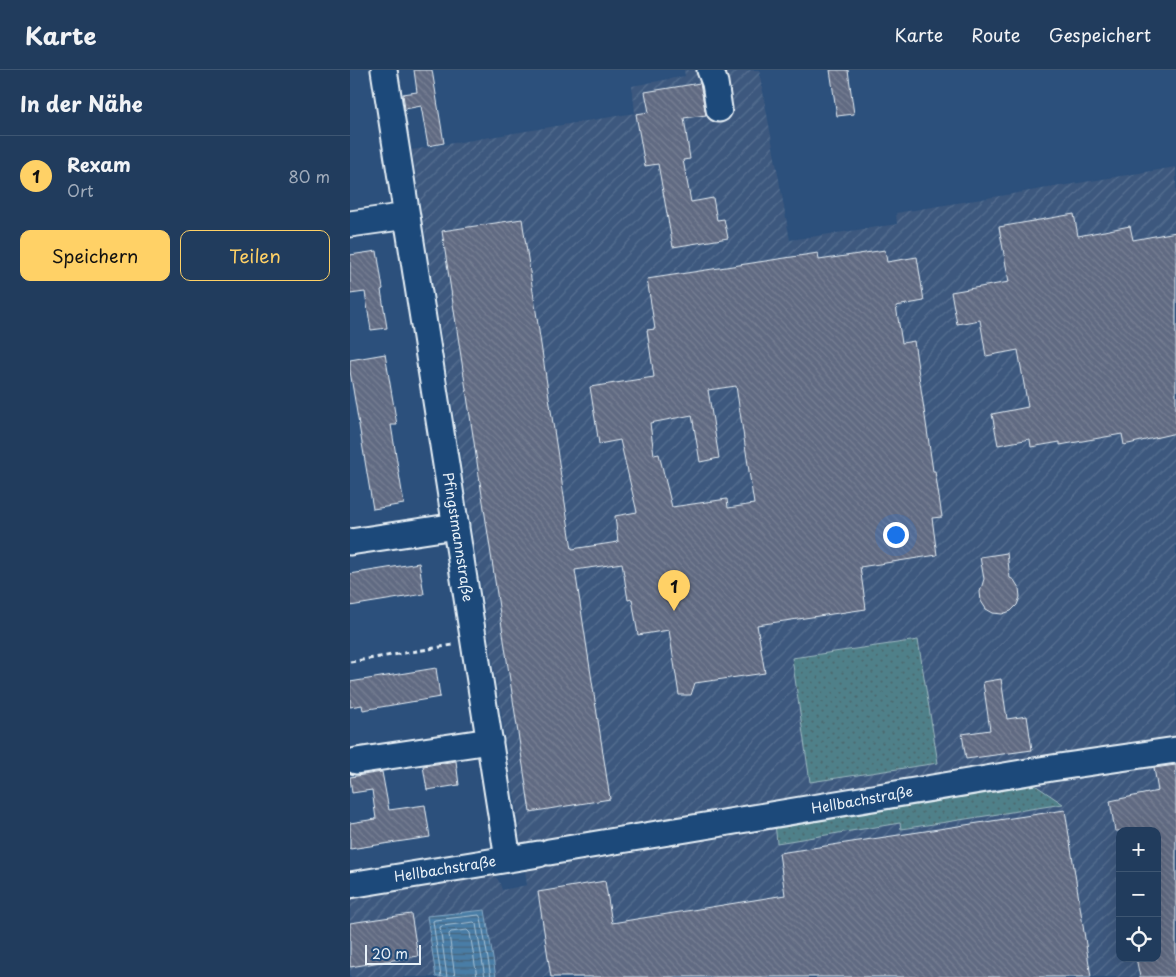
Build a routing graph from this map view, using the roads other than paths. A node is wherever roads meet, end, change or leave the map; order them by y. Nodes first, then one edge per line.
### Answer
1 (384, 70) edge
2 (710, 70) edge
3 (719, 109) dead end
4 (407, 216) junction
5 (350, 224) edge
6 (456, 526) junction
7 (350, 542) edge
8 (490, 741) junction
9 (1176, 750) edge
10 (356, 761) dead end
11 (508, 859) junction
12 (350, 885) edge

1 - 4 street, Pfingstmannstraße
2 - 3 street
4 - 5 street
4 - 6 street, Pfingstmannstraße
6 - 7 street
6 - 8 street, Pfingstmannstraße
8 - 10 street
8 - 11 street, Pfingstmannstraße
9 - 11 street, Hellbachstraße
11 - 12 street, Hellbachstraße

